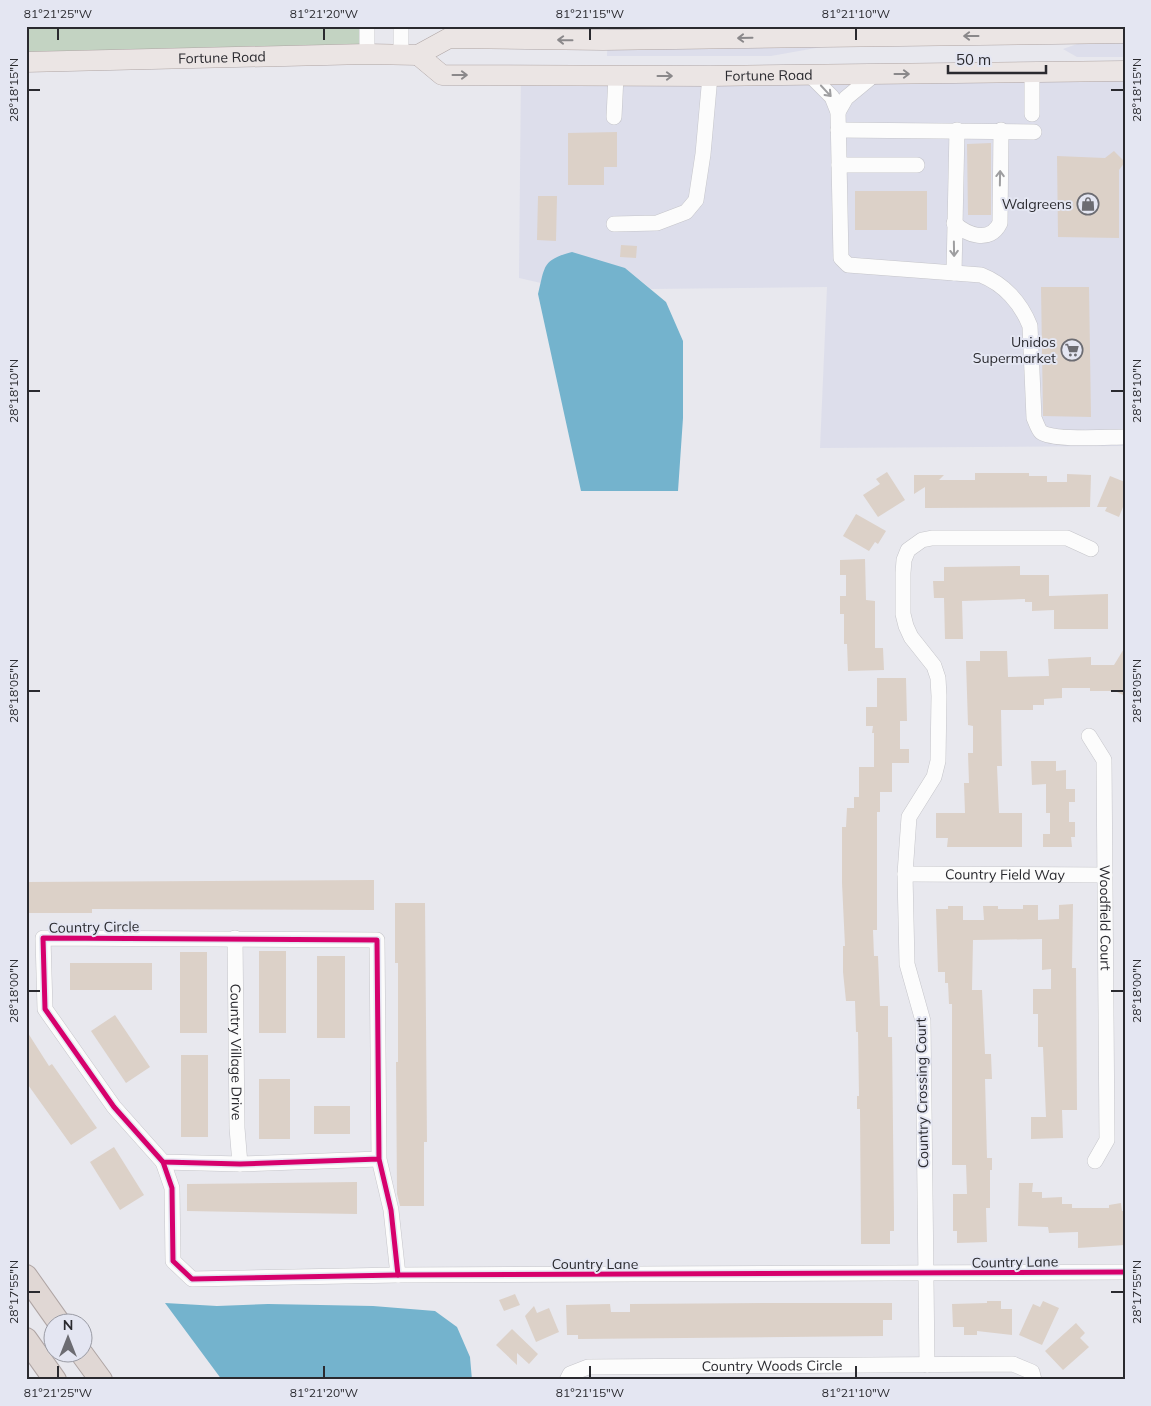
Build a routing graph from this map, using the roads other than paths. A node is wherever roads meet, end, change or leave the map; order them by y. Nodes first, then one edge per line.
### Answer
1 (367, 26) edge
2 (401, 26) edge
3 (838, 31) edge
4 (1020, 31) edge
5 (603, 33) edge
6 (1125, 33) edge
7 (367, 54) junction
8 (410, 55) junction
9 (26, 62) edge
10 (1125, 71) edge
11 (1032, 73) junction
12 (809, 74) junction
13 (875, 74) junction
14 (616, 76) junction
15 (710, 76) junction
16 (838, 112) junction
17 (1032, 114) dead end
18 (614, 117) dead end
19 (838, 130) junction
20 (957, 130) junction
21 (1001, 130) junction
22 (1034, 132) dead end
23 (839, 165) junction
24 (917, 165) dead end
25 (614, 224) dead end
26 (954, 224) junction
27 (954, 273) junction
28 (1125, 437) edge
29 (1091, 549) dead end
30 (1088, 736) dead end
31 (905, 874) junction
32 (1105, 876) junction
33 (235, 938) junction
34 (379, 1159) junction
35 (163, 1162) junction
36 (1095, 1162) dead end
37 (240, 1164) junction
38 (1125, 1272) edge
39 (924, 1274) junction
40 (398, 1275) junction
41 (26, 1276) edge
42 (53, 1314) edge
43 (26, 1339) edge
44 (89, 1364) edge
45 (926, 1366) junction
46 (55, 1380) edge
47 (101, 1380) edge
48 (567, 1380) edge
49 (1034, 1380) edge

1 - 7 street
2 - 8 street
4 -> 3 main road, Fortune Road
3 -> 5 main road, Fortune Road
4 - 6 main road, Fortune Road
5 -> 8 main road, Fortune Road
7 - 8 main road, Fortune Road
7 - 9 main road, Fortune Road
8 -> 14 main road, Fortune Road
10 - 11 main road, Fortune Road
13 -> 11 main road, Fortune Road
11 - 17 street
12 - 13 main road, Fortune Road
12 - 15 main road, Fortune Road
12 -> 16 street
13 - 16 street
14 -> 15 main road, Fortune Road
14 - 18 street
15 - 25 street
16 - 19 street
19 - 20 street
19 - 23 street
20 - 21 street
20 - 26 street
21 - 22 street
26 -> 21 street
23 - 24 street
23 - 27 street
26 -> 27 street
27 - 28 street
29 - 31 street, Country Crossing Court
30 - 32 street, Woodfield Court
31 - 32 street, Country Field Way
31 - 39 street, Country Crossing Court
32 - 36 street, Woodfield Court
33 - 34 street, Country Circle
33 - 35 street, Country Circle
33 - 37 street, Country Village Drive
34 - 37 street
34 - 40 street, Country Circle
35 - 37 street
35 - 40 street, Country Lane
38 - 39 street, Country Lane
39 - 40 street, Country Lane
39 - 45 street, Country Crossing Court
41 - 42 highway
43 - 46 highway
44 - 47 highway
45 - 48 street, Country Woods Circle
45 - 49 street, Country Woods Circle

